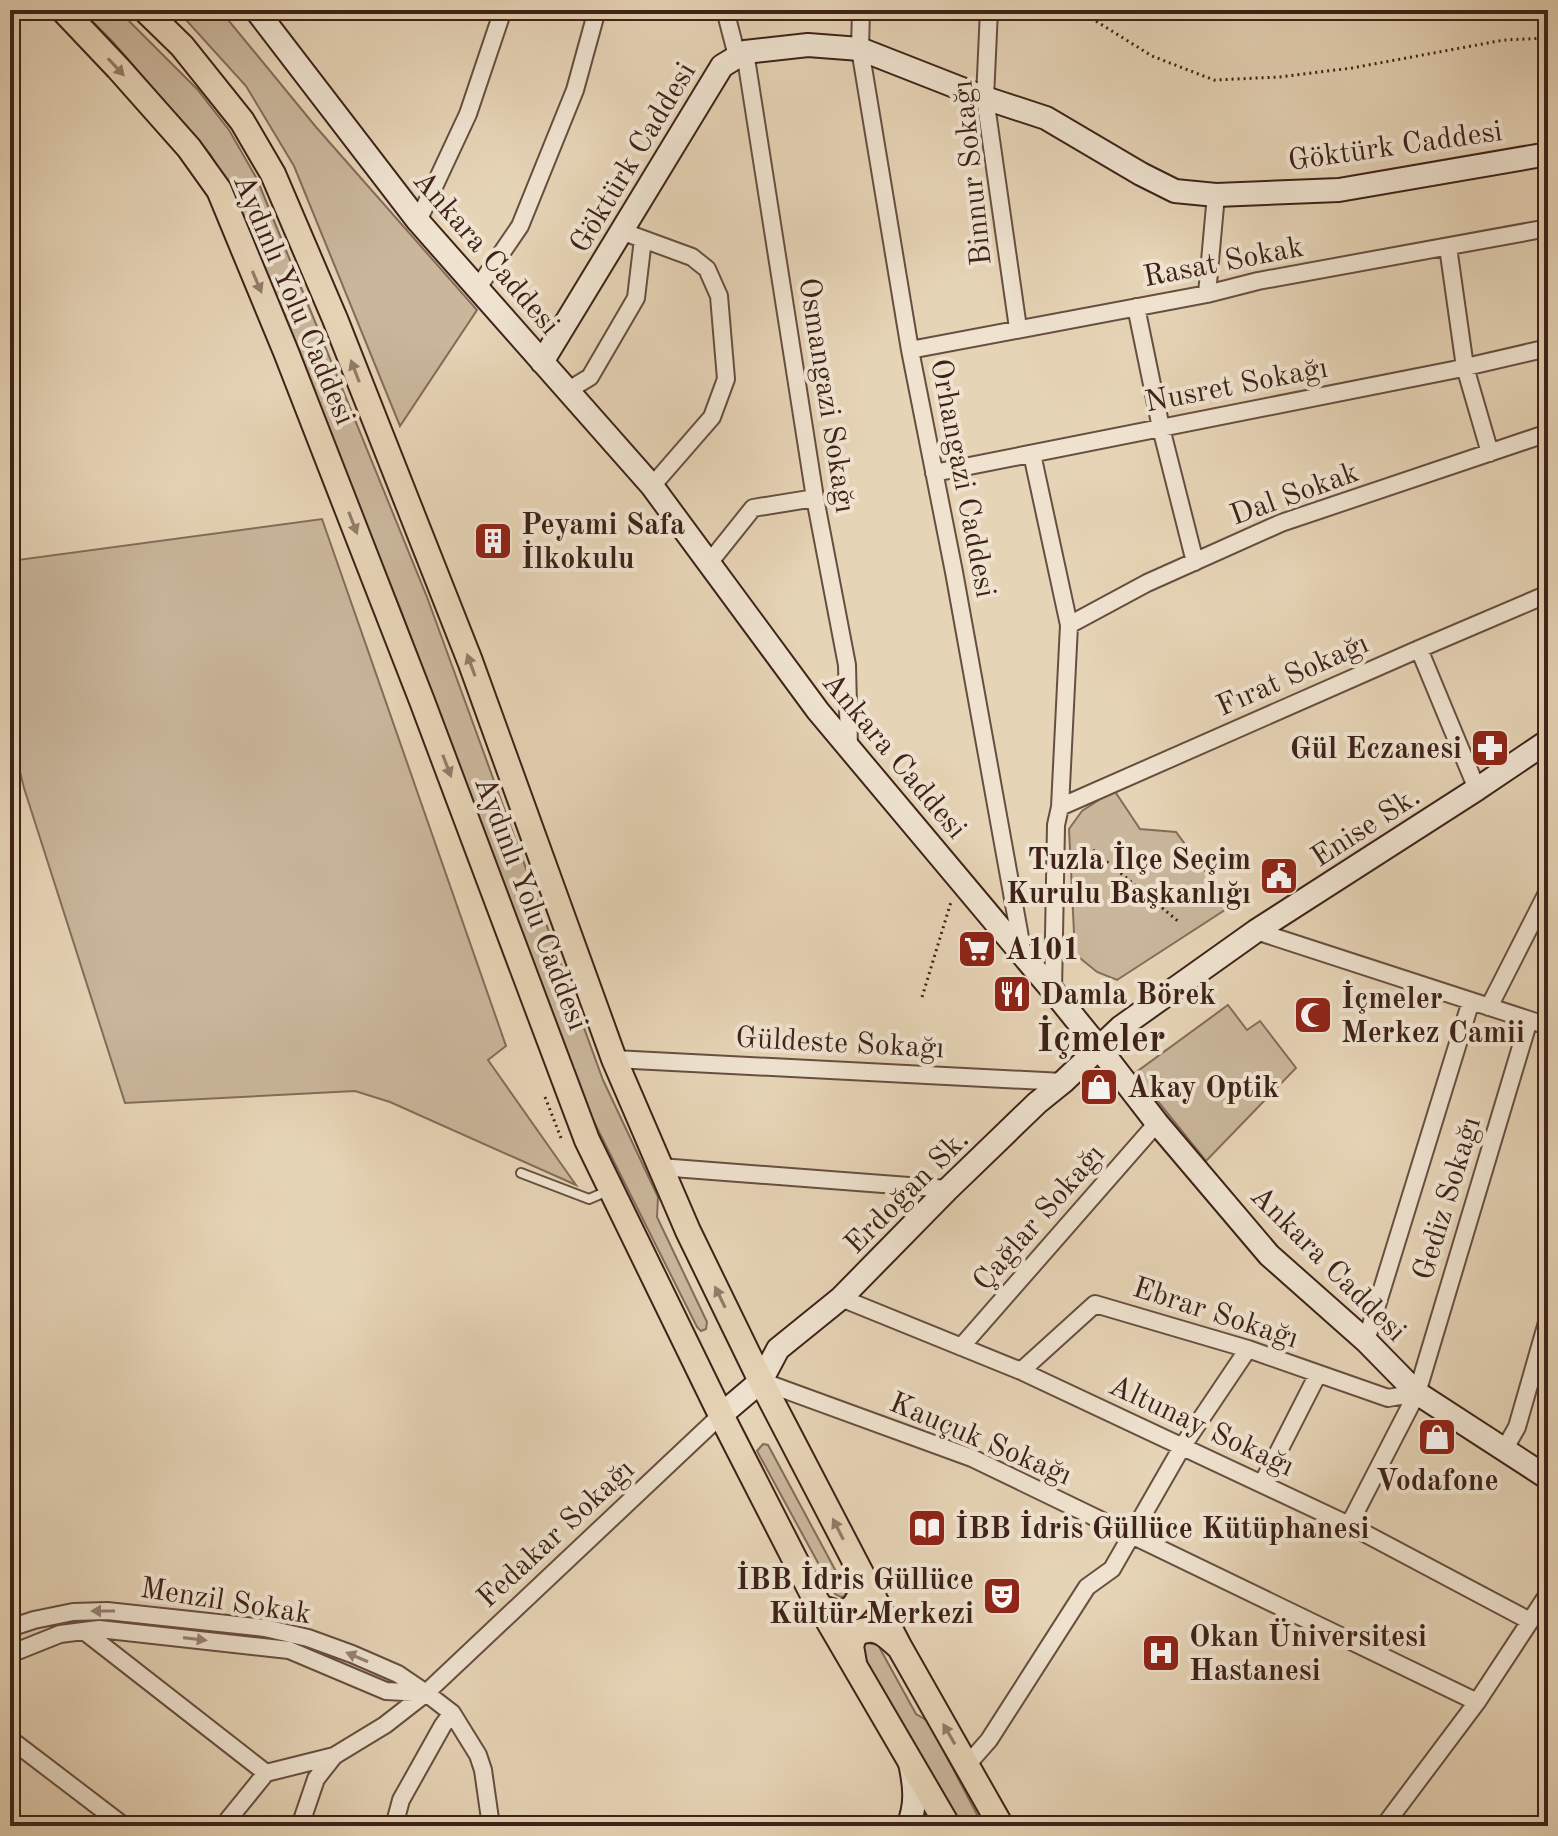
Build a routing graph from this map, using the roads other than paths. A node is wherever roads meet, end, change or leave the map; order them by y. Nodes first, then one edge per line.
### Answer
1 (63, 10) edge
2 (145, 10) edge
3 (503, 10) edge
4 (597, 10) edge
5 (725, 10) edge
6 (861, 10) edge
7 (989, 10) edge
8 (258, 11) edge
9 (860, 49) junction
10 (741, 54) junction
11 (985, 98) junction
12 (1548, 154) edge
13 (1216, 195) junction
14 (418, 221) junction
15 (1548, 228) edge
16 (621, 231) junction
17 (643, 239) junction
18 (1448, 247) junction
19 (477, 289) junction
20 (1207, 294) junction
21 (1136, 307) junction
22 (1018, 328) junction
23 (1548, 348) edge
24 (910, 350) junction
25 (542, 362) junction
26 (1465, 367) junction
27 (567, 391) junction
28 (1161, 428) junction
29 (1548, 433) edge
30 (1490, 453) junction
31 (1032, 454) junction
32 (934, 473) junction
33 (652, 486) junction
34 (815, 498) junction
35 (1195, 562) junction
36 (709, 563) junction
37 (1548, 594) edge
38 (1069, 625) junction
39 (1419, 649) junction
40 (1548, 741) edge
41 (849, 748) junction
42 (1477, 789) junction
43 (1060, 807) junction
44 (1548, 891) edge
45 (1256, 931) junction
46 (1023, 955) junction
47 (1053, 991) junction
48 (1471, 1001) junction
49 (1489, 1007) junction
50 (1529, 1020) junction
51 (1548, 1026) edge
52 (1099, 1048) junction
53 (614, 1059) junction
54 (1063, 1082) junction
55 (1157, 1123) junction
56 (660, 1167) junction
57 (521, 1173) dead end
58 (948, 1189) junction
59 (611, 1190) junction
60 (841, 1298) junction
61 (1548, 1319) edge
62 (1366, 1341) junction
63 (961, 1347) junction
64 (1248, 1349) junction
65 (1021, 1371) junction
66 (1318, 1374) junction
67 (761, 1381) junction
68 (1417, 1393) junction
69 (721, 1415) junction
70 (1182, 1447) junction
71 (1504, 1450) junction
72 (1548, 1478) edge
73 (1262, 1484) junction
74 (1349, 1525) junction
75 (1132, 1536) junction
76 (863, 1577) junction
77 (1548, 1594) edge
78 (821, 1608) junction
79 (1530, 1621) junction
80 (10, 1628) edge
81 (84, 1631) junction
82 (900, 1648) junction
83 (10, 1654) edge
84 (855, 1666) junction
85 (426, 1693) junction
86 (1477, 1702) junction
87 (452, 1713) junction
88 (10, 1739) edge
89 (334, 1756) junction
90 (909, 1758) junction
91 (967, 1765) junction
92 (266, 1773) junction
93 (1392, 1823) edge
94 (124, 1826) edge
95 (223, 1826) edge
96 (300, 1826) edge
97 (394, 1826) edge
98 (491, 1826) edge
99 (908, 1826) edge
100 (917, 1826) edge
101 (946, 1826) edge
102 (1001, 1826) edge

1 -> 59 main road, Aydınlı Yolu Caddesi
53 -> 2 main road, Aydınlı Yolu Caddesi
3 - 14 street
4 - 19 street
5 - 10 street, Osmangazi Sokağı
6 - 9 street, Orhangazi Caddesi
7 - 11 street, Binnur Sokağı
8 - 14 street, Ankara Caddesi
9 - 10 street, Göktürk Caddesi
9 - 11 street, Göktürk Caddesi
9 - 24 street, Orhangazi Caddesi
10 - 16 street, Göktürk Caddesi
10 - 34 street, Osmangazi Sokağı
11 - 13 street, Göktürk Caddesi
11 - 22 street, Binnur Sokağı
12 - 13 street, Göktürk Caddesi
13 - 20 street
14 - 19 street, Ankara Caddesi
15 - 18 street, Rasat Sokak
16 - 17 street
16 - 25 street, Göktürk Caddesi
17 - 27 street
17 - 33 street
18 - 20 street, Rasat Sokak
18 - 26 street
19 - 25 street, Ankara Caddesi
20 - 21 street, Rasat Sokak
21 - 22 street, Rasat Sokak
21 - 28 street
22 - 24 street, Rasat Sokak
23 - 26 street, Nusret Sokağı
24 - 32 street, Orhangazi Caddesi
25 - 27 street, Ankara Caddesi
26 - 28 street, Nusret Sokağı
26 - 30 street
27 - 33 street, Ankara Caddesi
28 - 31 street, Nusret Sokağı
28 - 35 street
29 - 30 street, Dal Sokak
30 - 35 street, Dal Sokak
31 - 32 street, Nusret Sokağı
31 - 38 street
32 - 46 street, Orhangazi Caddesi
33 - 36 street, Ankara Caddesi
34 - 36 street
34 - 41 street, Osmangazi Sokağı
35 - 38 street, Dal Sokak
36 - 41 street, Ankara Caddesi
37 - 39 street, Fırat Sokağı
38 - 43 street
39 - 42 street
39 - 43 street, Fırat Sokağı
40 - 42 street, Enise Sk.
41 - 46 street, Ankara Caddesi
42 - 45 street, Enise Sk.
43 - 47 street
44 - 49 street
45 - 48 street
45 - 52 street, Enise Sk.
46 - 47 street, Ankara Caddesi
47 - 52 street, Ankara Caddesi
48 - 49 street
48 - 62 street
49 - 50 street
50 - 51 street
50 - 68 street, Gediz Sokağı
52 - 54 street, Erdoğan Sk.
52 - 55 street, Ankara Caddesi
53 - 54 street, Güldeste Sokağı
53 - 56 main road, Aydınlı Yolu Caddesi
54 - 58 street, Erdoğan Sk.
55 - 62 street, Ankara Caddesi
55 - 63 street, Çağlar Sokağı
56 - 58 street
67 -> 56 main road, Aydınlı Yolu Caddesi
57 - 59 lane
58 - 60 street, Erdoğan Sk.
59 - 69 main road, Aydınlı Yolu Caddesi
60 - 63 street, Altunay Sokağı
60 - 67 street, Erdoğan Sk.
61 - 71 street
62 - 68 street, Ankara Caddesi
63 - 65 street, Altunay Sokağı
64 - 65 street, Ebrar Sokağı
64 - 66 street, Ebrar Sokağı
64 - 70 street
65 - 70 street, Altunay Sokağı
66 - 68 street, Ebrar Sokağı
66 - 73 street
67 - 69 street, Erdoğan Sk.
67 - 75 street, Kauçuk Sokağı
76 -> 67 main road, Aydınlı Yolu Caddesi
68 - 71 street, Ankara Caddesi
68 - 74 street, Gediz Sokağı
69 - 78 main road, Aydınlı Yolu Caddesi
69 - 85 street, Fedakar Sokağı
70 - 73 street, Altunay Sokağı
70 - 75 street
71 - 72 street, Ankara Caddesi
73 - 74 street, Altunay Sokağı
74 - 79 street, Altunay Sokağı
75 - 86 street, Kauçuk Sokağı
75 - 91 street
76 - 78 main road
76 - 82 main road, Aydınlı Yolu Caddesi
77 - 79 street
78 - 84 main road, Aydınlı Yolu Caddesi
79 - 86 street
85 -> 80 street, Menzil Sokak
81 - 83 street, Menzil Sokak
81 -> 85 street, Menzil Sokak
81 - 92 street
82 - 84 main road
91 -> 82 main road, Aydınlı Yolu Caddesi
84 - 90 main road, Aydınlı Yolu Caddesi
85 - 87 street
85 - 89 street, Fedakar Sokağı
86 - 93 street
87 - 97 street
87 - 98 street
88 - 94 street
89 - 92 street
89 - 96 street
90 - 99 street
90 - 101 main road, Aydınlı Yolu Caddesi
91 - 102 main road, Aydınlı Yolu Caddesi
92 - 95 street
100 - 101 street

